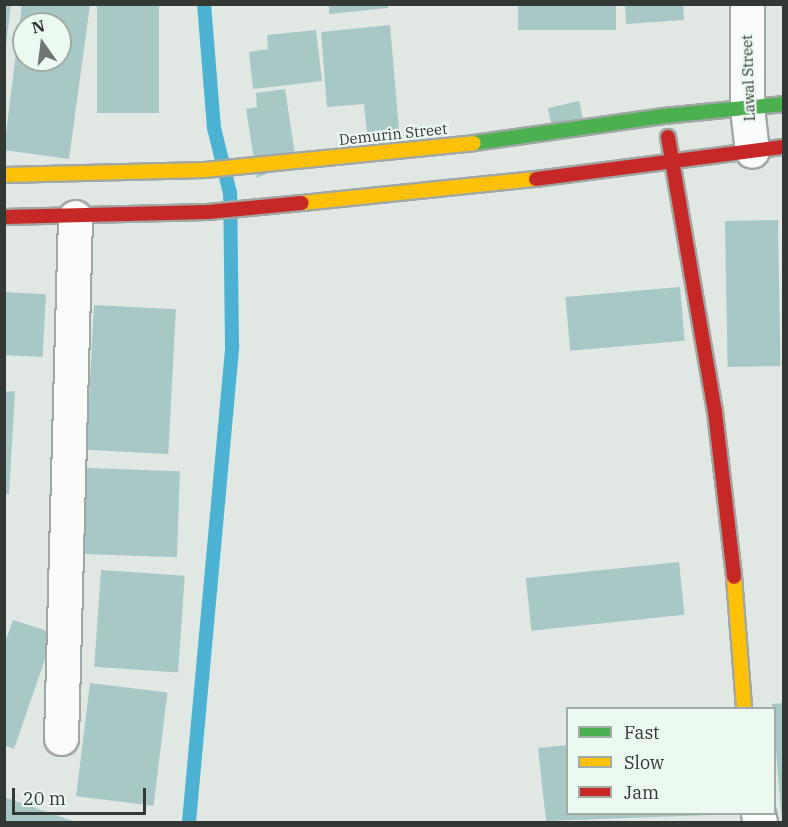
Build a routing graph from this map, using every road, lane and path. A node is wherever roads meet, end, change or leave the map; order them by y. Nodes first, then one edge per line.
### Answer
1 (747, 4) edge
2 (783, 104) edge
3 (747, 108) junction
4 (664, 116) junction
5 (768, 149) edge
6 (672, 159) junction
7 (4, 175) edge
8 (4, 217) edge
9 (75, 217) junction
10 (744, 707) edge
11 (61, 738) dead end

1 - 3 street, Lawal Street
2 - 3 street, Demurin Street
3 - 4 street, Demurin Street
3 - 5 street, Lawal Street
4 - 6 street
4 - 7 street, Demurin Street
5 - 6 street
6 - 9 street
6 - 10 street
8 - 9 street
9 - 11 street

